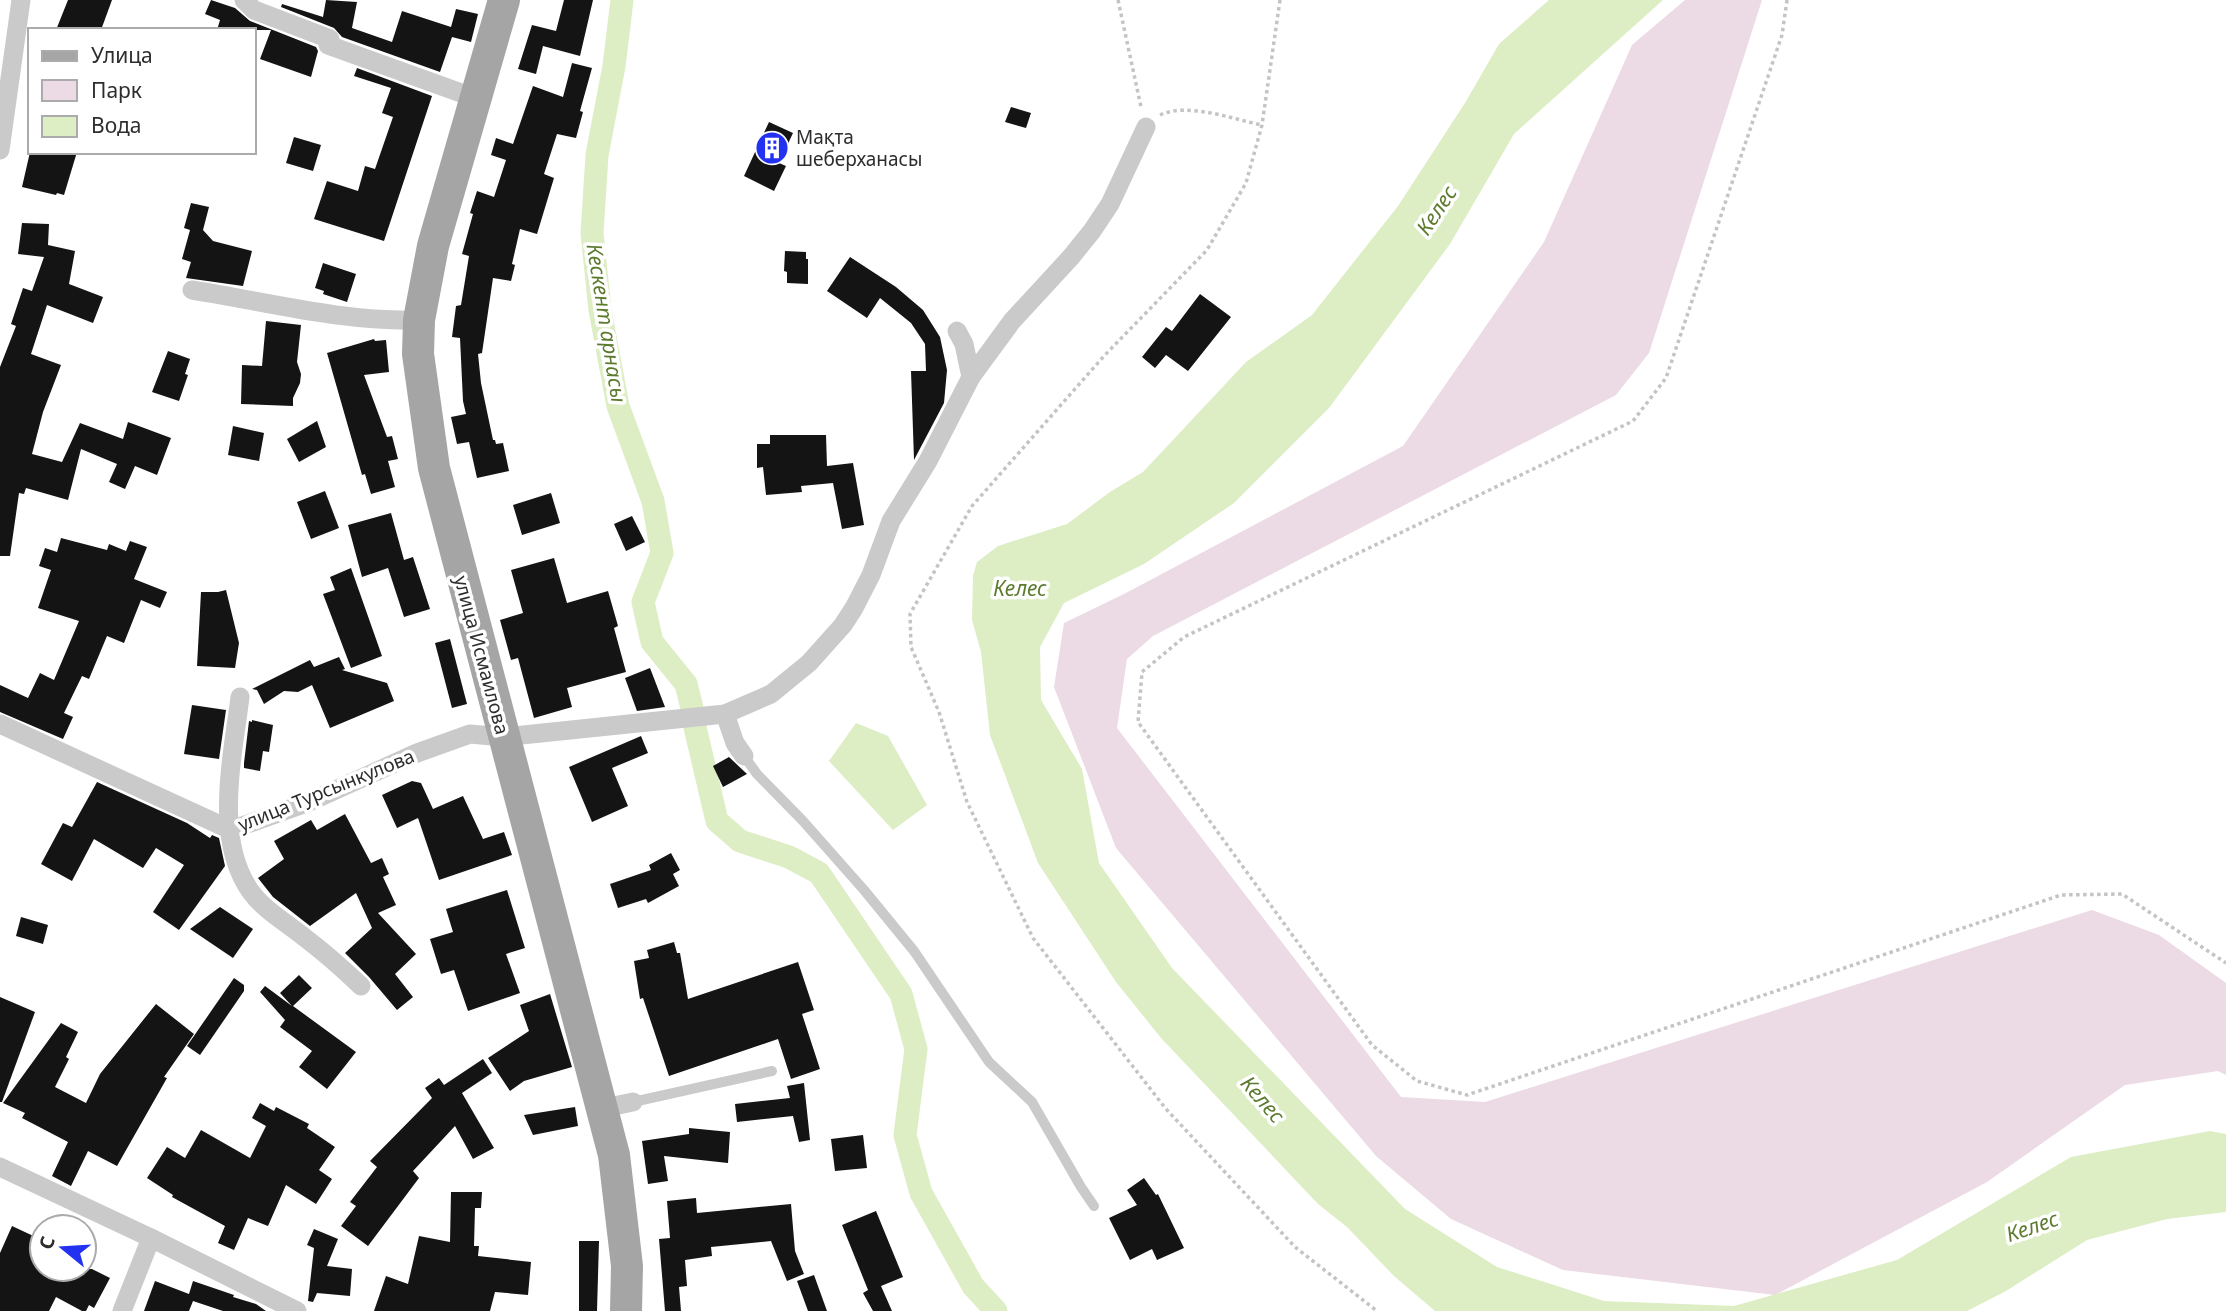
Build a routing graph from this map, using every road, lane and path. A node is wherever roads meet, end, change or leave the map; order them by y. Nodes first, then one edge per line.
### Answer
1 (21, 0) edge
2 (244, 0) edge
3 (504, 0) edge
4 (1118, 0) edge
5 (1280, 0) edge
6 (1787, 0) edge
7 (475, 98) junction
8 (1262, 125) junction
9 (1146, 127) junction
10 (0, 150) edge
11 (192, 290) dead end
12 (419, 320) junction
13 (957, 331) dead end
14 (971, 377) junction
15 (240, 697) dead end
16 (725, 715) junction
17 (0, 724) edge
18 (503, 737) junction
19 (744, 756) joint
20 (230, 830) junction
21 (2226, 963) edge
22 (361, 986) dead end
23 (772, 1071) dead end
24 (618, 1105) junction
25 (0, 1167) edge
26 (1094, 1206) dead end
27 (151, 1238) junction
28 (122, 1311) edge
29 (297, 1311) edge
30 (626, 1311) edge
31 (1377, 1311) edge

1 - 10 street
2 - 7 street
3 - 7 main road, улица Исмаилова
4 - 9 path
5 - 8 path
6 - 21 path
7 - 12 main road, улица Исмаилова
8 - 9 path
8 - 31 path
9 - 14 street, улица Турсынкулова
11 - 12 street
12 - 18 main road, улица Исмаилова
13 - 14 street
14 - 16 street, улица Турсынкулова
15 - 20 street
16 - 18 street, улица Турсынкулова
16 - 19 street
17 - 20 street, улица Турсынкулова
18 - 20 street, улица Турсынкулова
18 - 24 main road, улица Исмаилова
19 - 26 lane
20 - 22 street
23 - 24 lane
24 - 30 main road, улица Исмаилова
25 - 27 street
27 - 28 street
27 - 29 street

